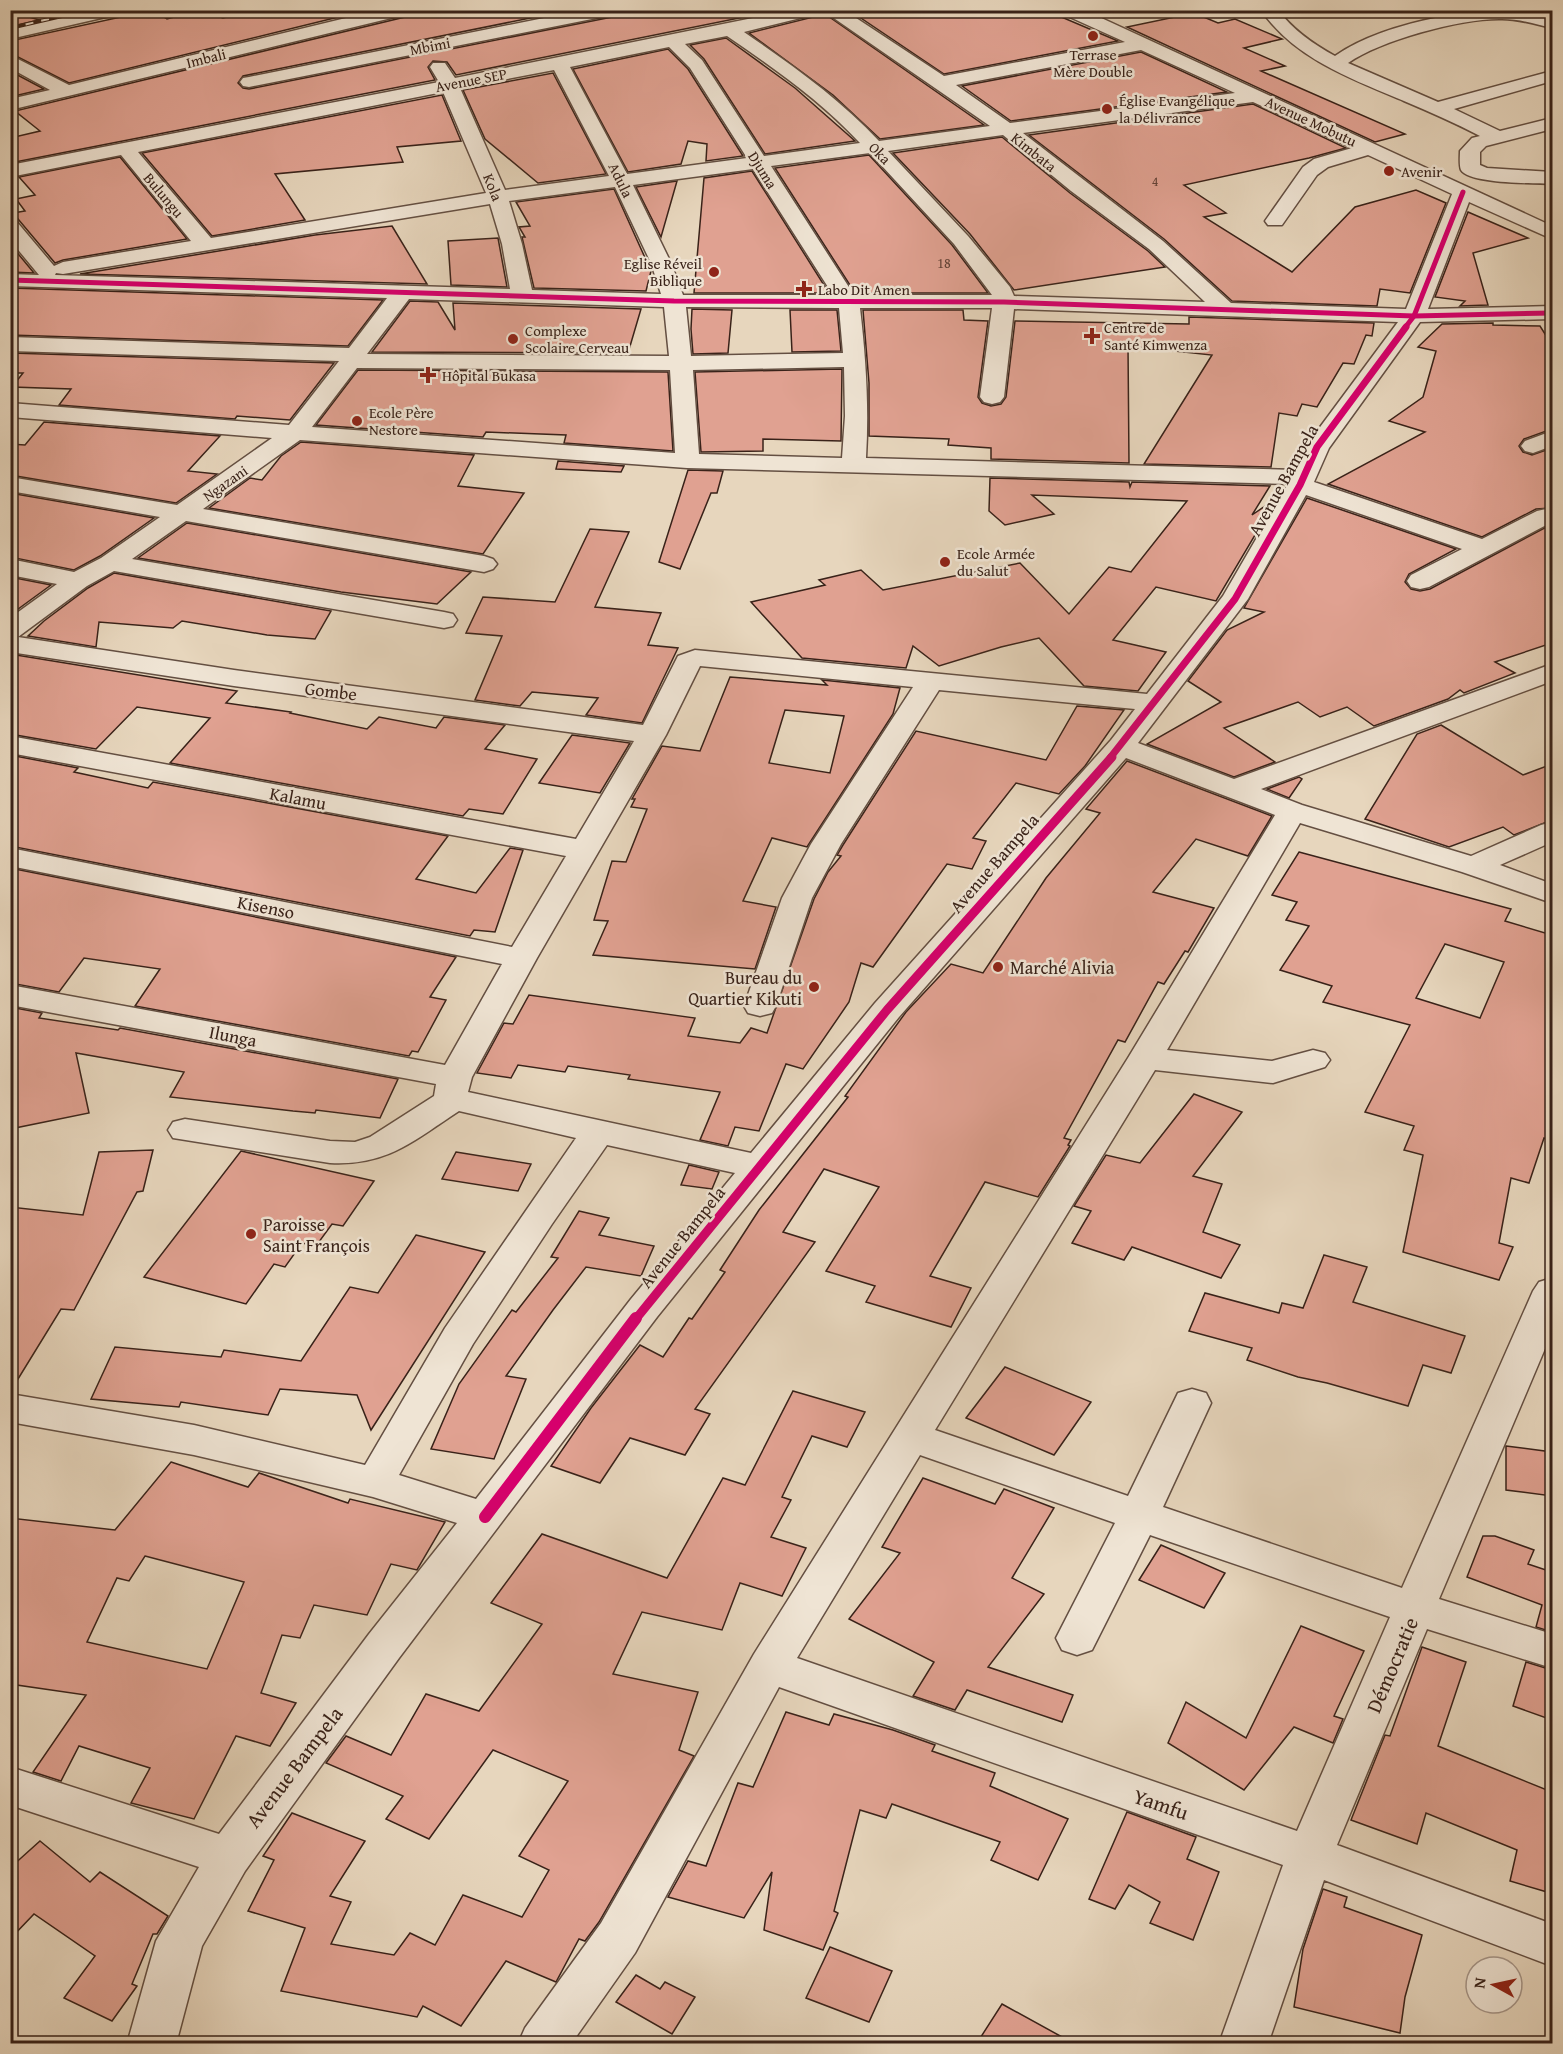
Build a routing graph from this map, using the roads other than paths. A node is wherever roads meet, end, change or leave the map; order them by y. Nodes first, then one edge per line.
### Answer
1 (113, 10) edge
2 (612, 10) edge
3 (818, 10) edge
4 (832, 10) edge
5 (1069, 10) edge
6 (1269, 10) edge
7 (398, 11) edge
8 (1552, 23) edge
9 (730, 30) junction
10 (10, 34) edge
11 (672, 41) junction
12 (1144, 44) junction
13 (426, 46) junction
14 (10, 60) edge
15 (559, 63) junction
16 (1336, 63) junction
17 (1552, 76) edge
18 (249, 82) dead end
19 (941, 82) junction
20 (449, 84) junction
21 (68, 92) junction
22 (1256, 96) junction
23 (10, 105) edge
24 (1437, 108) junction
25 (1552, 123) edge
26 (1005, 128) junction
27 (1497, 137) junction
28 (873, 146) junction
29 (124, 147) junction
30 (1369, 148) junction
31 (758, 162) junction
32 (10, 171) edge
33 (1465, 177) junction
34 (1552, 178) edge
35 (622, 182) junction
36 (498, 197) junction
37 (1275, 221) dead end
38 (10, 226) edge
39 (1552, 233) edge
40 (204, 243) junction
41 (47, 271) junction
42 (10, 279) edge
43 (402, 294) junction
44 (522, 295) junction
45 (674, 302) junction
46 (1004, 302) junction
47 (849, 303) junction
48 (1224, 309) junction
49 (1552, 313) edge
50 (1414, 316) junction
51 (10, 344) edge
52 (354, 358) junction
53 (855, 360) junction
54 (681, 363) junction
55 (992, 397) dead end
56 (10, 410) edge
57 (295, 434) junction
58 (687, 461) junction
59 (854, 465) junction
60 (1301, 481) junction
61 (10, 484) edge
62 (180, 514) junction
63 (1545, 516) dead end
64 (1484, 548) junction
65 (110, 562) junction
66 (484, 564) dead end
67 (10, 567) edge
68 (78, 580) junction
69 (1420, 581) dead end
70 (444, 620) dead end
71 (10, 632) edge
72 (10, 644) edge
73 (1552, 672) edge
74 (930, 680) junction
75 (1154, 703) junction
76 (652, 735) junction
77 (10, 744) edge
78 (1120, 746) junction
79 (1236, 788) junction
80 (1292, 811) junction
81 (1552, 831) edge
82 (585, 850) junction
83 (10, 857) edge
84 (1473, 866) junction
85 (1552, 894) edge
86 (521, 958) junction
87 (10, 996) edge
88 (760, 1006) dead end
89 (1145, 1058) junction
90 (1313, 1060) dead end
91 (455, 1088) junction
92 (185, 1131) dead end
93 (598, 1132) junction
94 (760, 1167) junction
95 (1552, 1291) edge
96 (1192, 1404) dead end
97 (10, 1408) edge
98 (910, 1437) junction
99 (375, 1482) junction
100 (1139, 1516) junction
101 (485, 1517) junction
102 (1416, 1610) junction
103 (1077, 1638) dead end
104 (1552, 1651) edge
105 (769, 1666) junction
106 (10, 1786) edge
107 (1310, 1856) junction
108 (229, 1857) junction
109 (1552, 1945) edge
110 (151, 2043) edge
111 (542, 2043) edge
112 (1244, 2043) edge

1 - 10 street
2 - 13 street, Mbimi
3 - 9 street, Avenue SEP
4 - 19 street, Kimbata
5 - 12 street, Avenue Mobutu
6 - 16 street
7 - 13 street, Kola
7 - 21 street, Imbali
8 - 16 street
9 - 11 street, Avenue SEP
9 - 28 street, Oka
11 - 15 street, Avenue SEP
11 - 31 street, Djuma
12 - 19 street
12 - 22 street, Avenue Mobutu
13 - 18 street, Mbimi
13 - 20 street, Kola
14 - 21 street
15 - 20 street, Avenue SEP
15 - 35 street, Adula
16 - 24 street
17 - 24 street
19 - 26 street, Kimbata
20 - 29 street, Avenue SEP
20 - 36 street, Kola
21 - 23 street, Imbali
22 - 26 street
22 - 30 street, Avenue Mobutu
24 - 27 street
25 - 27 street
26 - 28 street
26 - 48 street, Kimbata
27 - 33 street, Avenue Bampela
28 - 31 street
28 - 46 street, Oka
29 - 32 street, Avenue SEP
29 - 40 street, Bulungu
30 - 33 street, Avenue Mobutu
30 - 37 street
31 - 35 street
31 - 47 street, Djuma
33 - 34 street
33 - 39 street, Avenue Mobutu
33 - 50 street, Avenue Bampela
35 - 36 street
35 - 45 street, Adula
36 - 40 street
36 - 44 street, Kola
38 - 41 street
40 - 41 street
41 - 42 street
42 - 43 street
43 - 44 street
43 - 52 street, Ngazani
44 - 45 street
45 - 47 street
45 - 54 street, Adula
46 - 47 street
46 - 48 street
46 - 55 street
47 - 53 street
48 - 50 street
49 - 50 street
50 - 60 street, Avenue Bampela
51 - 52 street
52 - 54 street
52 - 57 street, Ngazani
53 - 54 street
53 - 59 street
54 - 58 street, Adula
56 - 57 street
57 - 58 street
57 - 62 street, Ngazani
58 - 59 street
59 - 60 street
60 - 64 street
60 - 75 street, Avenue Bampela
61 - 62 street
62 - 65 street, Ngazani
62 - 66 street
63 - 64 street
64 - 69 street
65 - 68 street, Ngazani
65 - 70 street
67 - 68 street
68 - 71 street, Ngazani
72 - 76 street, Gombe
73 - 79 street
74 - 75 street
74 - 76 street
74 - 88 street
75 - 78 street, Avenue Bampela
76 - 82 street
77 - 82 street, Kalamu
78 - 79 street
78 - 94 street, Avenue Bampela
79 - 80 street
80 - 84 street
80 - 89 street
81 - 84 street
82 - 86 street
83 - 86 street, Kisenso
84 - 85 street
86 - 91 street
87 - 91 street, Ilunga
89 - 90 street
89 - 98 street
91 - 92 street
91 - 93 street, Ilunga
93 - 94 street, Ilunga
93 - 99 street
94 - 101 street, Avenue Bampela
95 - 102 street, Démocratie
96 - 100 street
97 - 99 street
98 - 100 street
98 - 105 street
99 - 101 street
100 - 102 street
100 - 103 street
101 - 108 street, Avenue Bampela
102 - 104 street
102 - 107 street, Démocratie
105 - 107 street, Yamfu
105 - 111 street
106 - 108 street
107 - 109 street, Yamfu
107 - 112 street, Démocratie
108 - 110 street, Avenue Bampela

